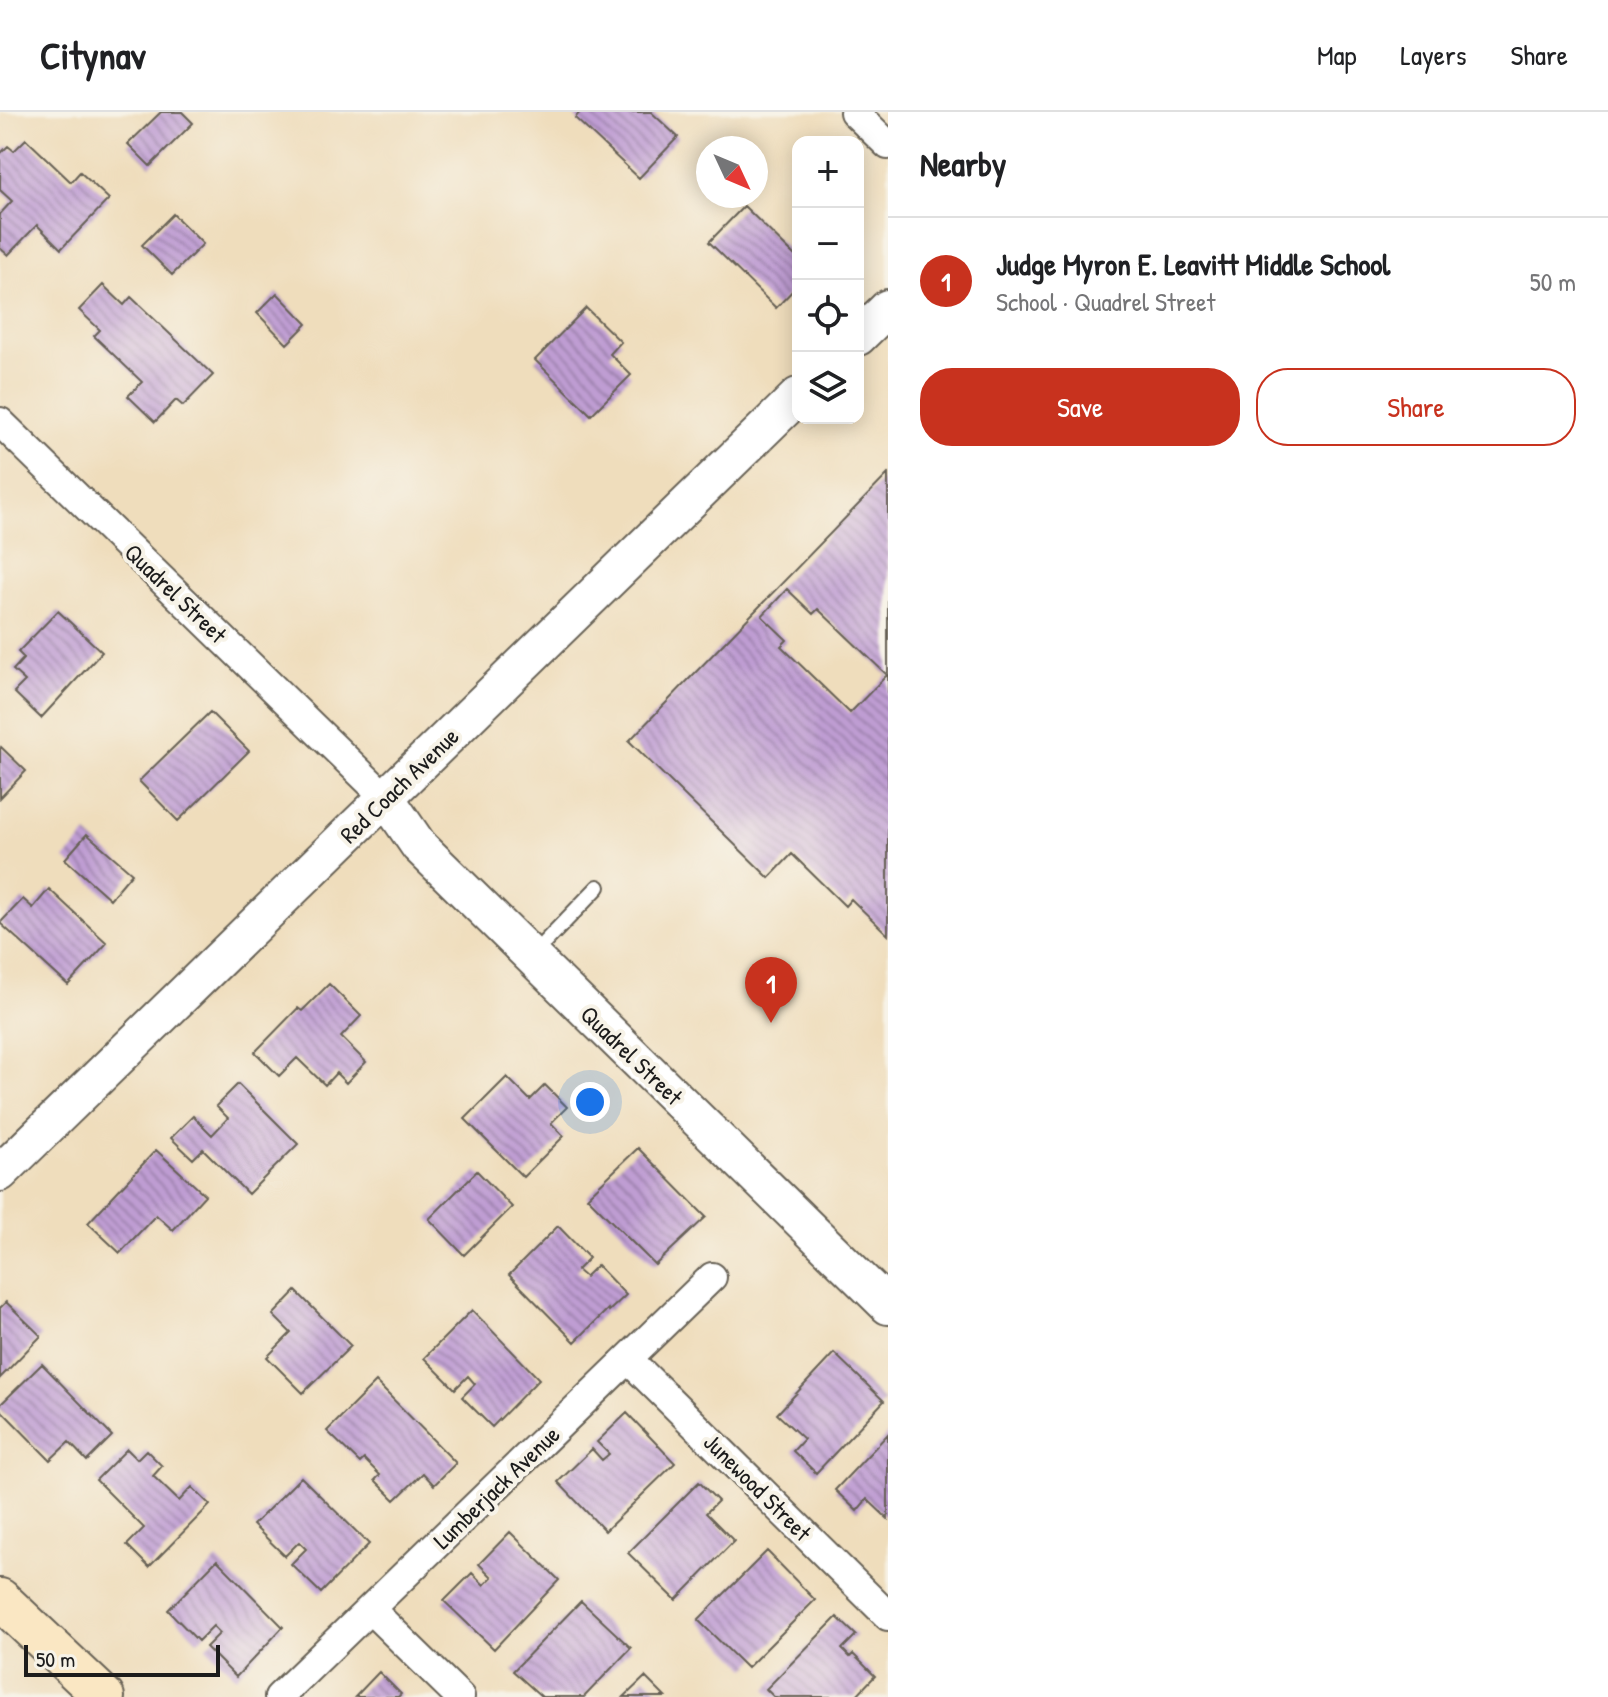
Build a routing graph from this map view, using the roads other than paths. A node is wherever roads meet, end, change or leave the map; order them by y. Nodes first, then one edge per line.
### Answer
1 (854, 112) edge
2 (888, 145) edge
3 (888, 308) edge
4 (864, 331) edge
5 (792, 402) edge
6 (0, 422) edge
7 (386, 798) junction
8 (598, 887) dead end
9 (538, 949) junction
10 (0, 1173) edge
11 (712, 1277) dead end
12 (888, 1278) edge
13 (888, 1306) edge
14 (628, 1359) junction
15 (0, 1599) edge
16 (370, 1609) junction
17 (888, 1616) edge
18 (104, 1697) edge
19 (279, 1697) edge
20 (460, 1697) edge

1 - 2 street
3 - 4 street
5 - 7 street, Red Coach Avenue
6 - 7 street, Quadrel Street
7 - 9 street, Quadrel Street
7 - 10 street, Red Coach Avenue
8 - 9 lane
9 - 12 street, Quadrel Street
9 - 13 street, Quadrel Street
11 - 14 street, Lumberjack Avenue
14 - 16 street, Lumberjack Avenue
14 - 17 street, Junewood Street
15 - 18 main road
16 - 19 street, Lumberjack Avenue
16 - 20 street

